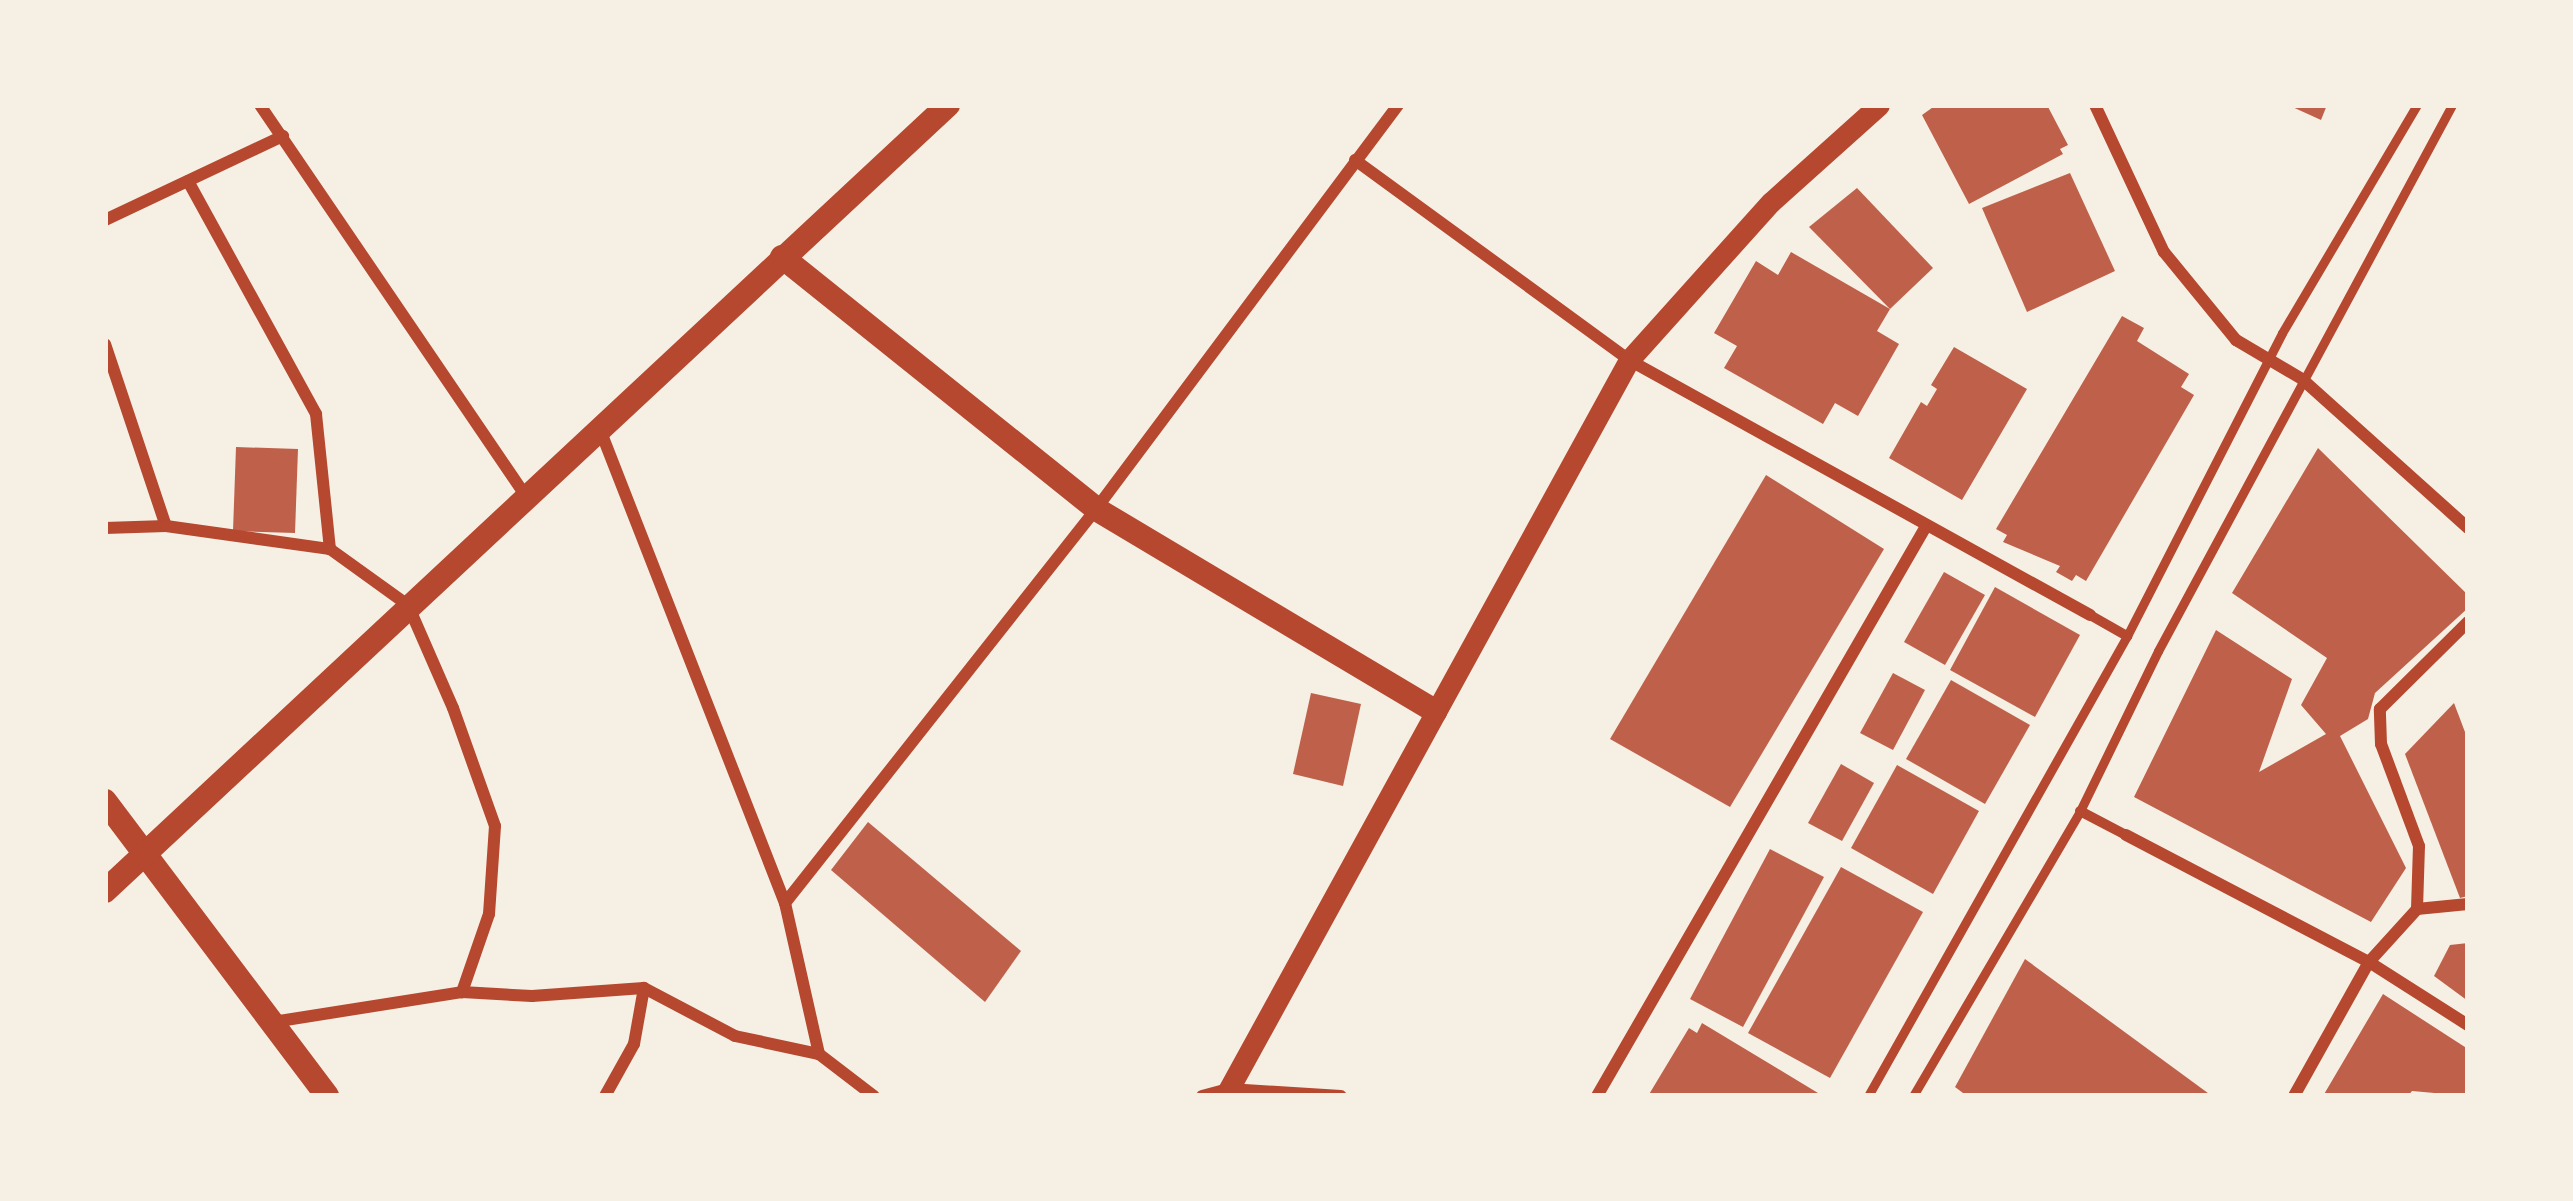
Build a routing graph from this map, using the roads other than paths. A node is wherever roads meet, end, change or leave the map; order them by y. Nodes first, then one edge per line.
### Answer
1 (260, 105) edge
2 (947, 105) edge
3 (1397, 105) edge
4 (1879, 105) edge
5 (2095, 105) edge
6 (2417, 105) edge
7 (2452, 105) edge
8 (283, 136) junction
9 (1355, 160) junction
10 (188, 181) junction
11 (105, 220) edge
12 (782, 257) junction
13 (105, 344) edge
14 (1629, 360) junction
15 (2267, 361) junction
16 (2302, 380) junction
17 (599, 426) junction
18 (524, 495) junction
19 (1096, 509) junction
20 (166, 526) junction
21 (2468, 527) edge
22 (105, 528) edge
23 (1925, 528) junction
24 (330, 549) junction
25 (408, 605) junction
26 (2090, 615) joint
27 (2468, 622) edge
28 (2127, 635) junction
29 (1435, 711) junction
30 (105, 801) edge
31 (2080, 811) junction
32 (2126, 835) joint
33 (146, 850) junction
34 (105, 891) edge
35 (785, 903) junction
36 (2468, 904) edge
37 (2416, 909) junction
38 (2369, 962) junction
39 (644, 988) junction
40 (462, 992) junction
41 (273, 1022) junction
42 (2468, 1025) edge
43 (819, 1054) junction
44 (1227, 1092) edge
45 (327, 1096) edge
46 (605, 1096) edge
47 (874, 1096) edge
48 (1202, 1096) edge
49 (1341, 1096) edge
50 (1597, 1096) edge
51 (1868, 1096) edge
52 (1913, 1096) edge
53 (2294, 1096) edge

1 - 8 street
2 - 12 main road
3 - 9 street
4 - 14 street
5 - 15 street
6 - 15 lane
7 - 16 lane
8 - 10 street
8 - 18 street
9 - 14 street
9 - 19 street
10 - 11 street
10 - 24 street
12 - 17 main road
12 - 19 main road
13 - 20 street
14 - 23 street
14 - 29 street
15 - 16 street
15 - 28 lane
16 - 21 street
16 - 31 lane
17 - 18 main road
17 - 35 street
18 - 25 main road
19 - 29 main road
19 - 35 street
20 - 22 street
20 - 24 street
23 - 26 street
23 - 50 street
24 - 25 street
25 - 33 main road
25 - 40 street
26 - 28 street
27 - 37 street
28 - 51 lane
29 - 44 street
30 - 33 main road
31 - 32 street
31 - 52 lane
32 - 38 street
33 - 34 main road
33 - 41 main road
35 - 43 street
36 - 37 street
37 - 38 street
38 - 42 street
38 - 53 street
39 - 40 street
39 - 43 street
39 - 46 street
40 - 41 street
41 - 45 main road
43 - 47 street
44 - 48 street
44 - 49 street

